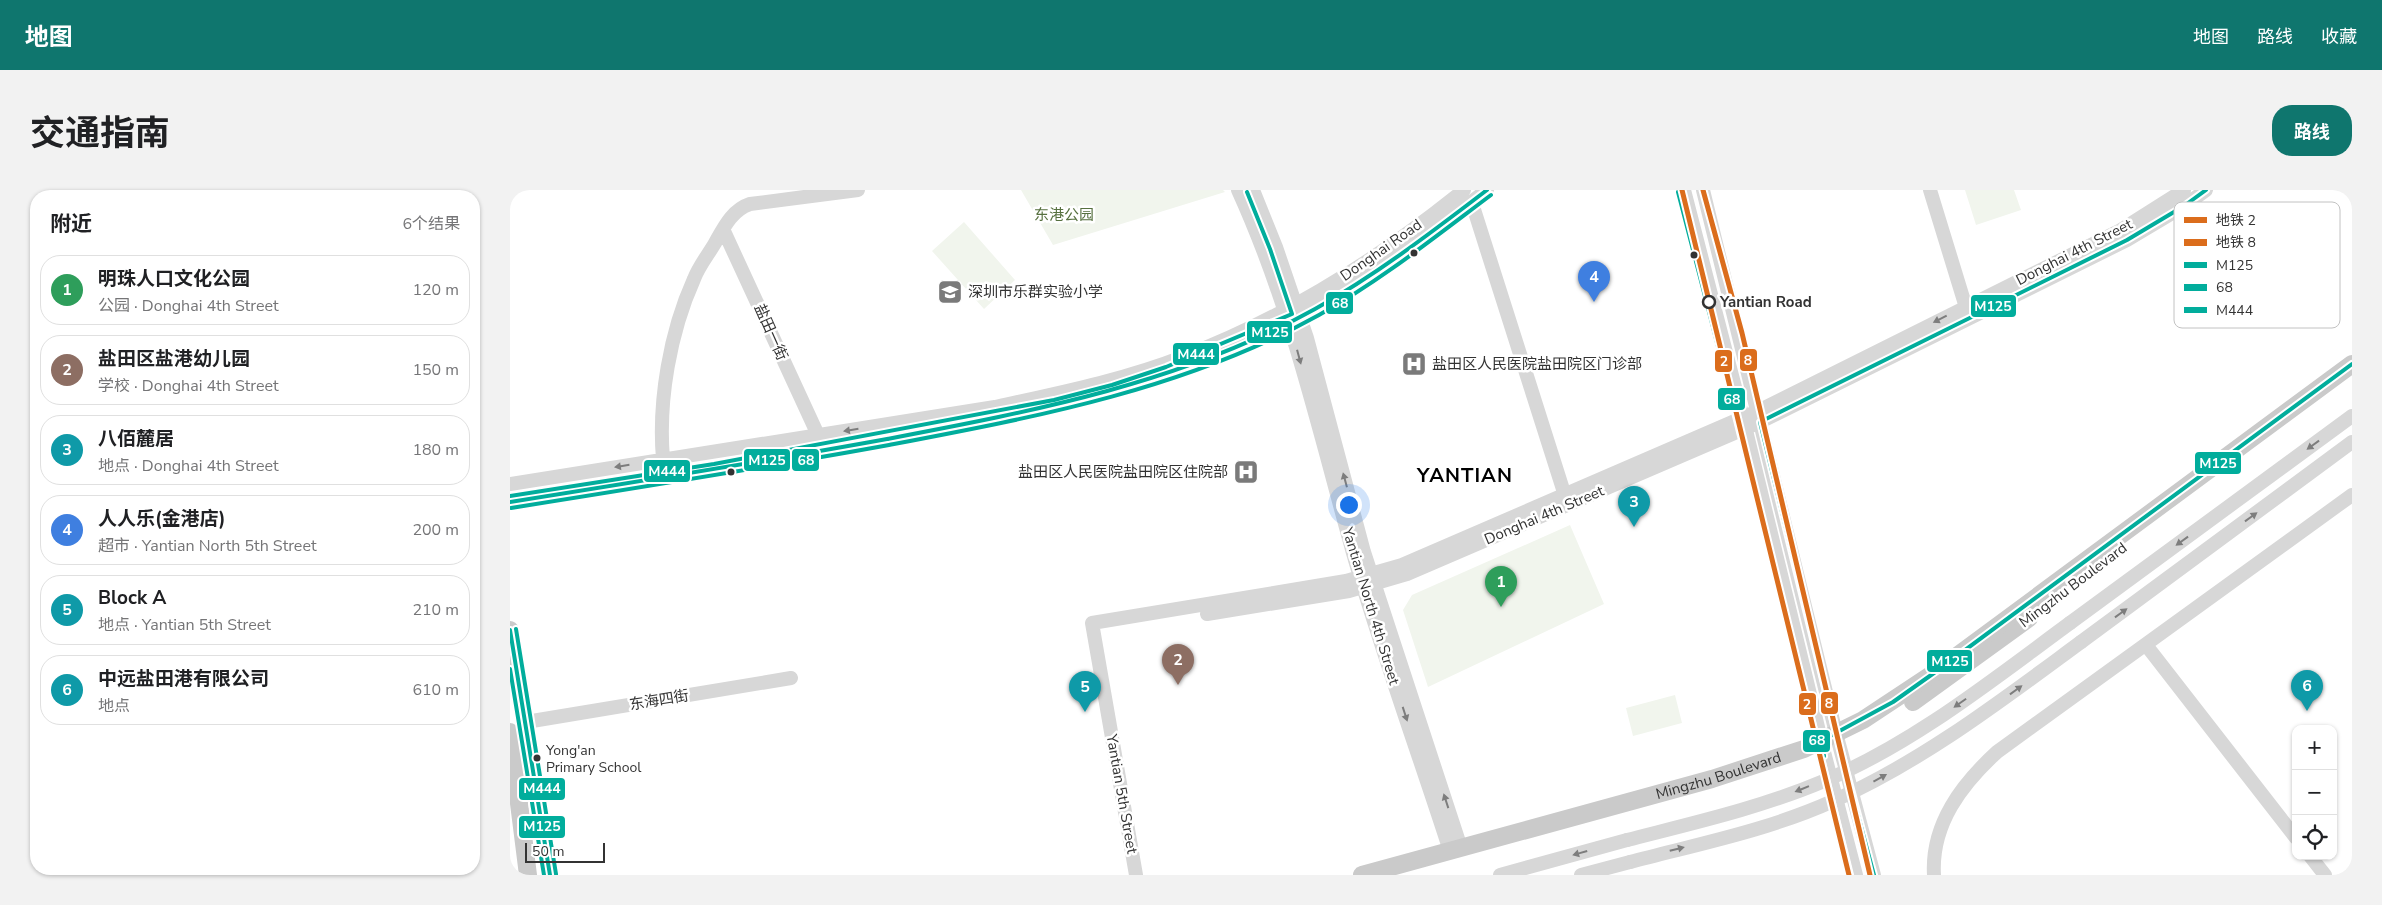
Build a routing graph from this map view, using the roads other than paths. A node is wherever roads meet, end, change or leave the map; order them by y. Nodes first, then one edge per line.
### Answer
1 (858, 190) edge
2 (1238, 190) edge
3 (1253, 190) edge
4 (1464, 190) edge
5 (1487, 190) edge
6 (1684, 190) edge
7 (1703, 190) edge
8 (1930, 190) edge
9 (2184, 190) edge
10 (2206, 190) edge
11 (2190, 202) edge
12 (1472, 203) junction
13 (2174, 212) edge
14 (723, 229) junction
15 (1967, 312) junction
16 (1292, 313) junction
17 (2352, 364) edge
18 (2352, 379) edge
19 (2352, 416) edge
20 (1759, 417) junction
21 (1744, 424) junction
22 (818, 435) junction
23 (2352, 442) edge
24 (664, 459) junction
25 (510, 484) edge
26 (2352, 495) edge
27 (1567, 500) junction
28 (510, 502) edge
29 (1368, 580) junction
30 (1093, 628) joint
31 (510, 630) edge
32 (2146, 644) junction
33 (791, 678) dead end
34 (526, 722) junction
35 (510, 732) edge
36 (1830, 743) junction
37 (2292, 833) edge
38 (1455, 849) junction
39 (2313, 860) edge
40 (528, 875) edge
41 (550, 875) edge
42 (1136, 875) edge
43 (1362, 875) edge
44 (1406, 875) edge
45 (1500, 875) edge
46 (1581, 875) edge
47 (1856, 875) edge
48 (1874, 875) edge
49 (1934, 875) edge
50 (2325, 875) edge

1 - 14 street
2 - 16 street, Yantian North 4th Street
3 - 16 street, Yantian North 4th Street
4 - 16 street, Donghai Road
5 - 12 street, Donghai Road
6 - 21 street
7 - 20 street
8 - 15 street
9 - 15 street, Donghai 4th Street
10 - 11 street, Donghai 4th Street
12 - 16 street, Donghai Road
12 - 27 street
13 - 15 street, Donghai 4th Street
14 - 22 street, 盐田一街
14 - 24 street
15 - 20 street, Donghai 4th Street
16 -> 22 street, Donghai Road
16 - 28 street, Donghai Road
16 - 29 street, Yantian North 4th Street
17 - 36 main road, Mingzhu Boulevard
18 - 36 main road, Mingzhu Boulevard
19 -> 45 street, Mingzhu Boulevard, bridge
20 - 21 street, Donghai 4th Street
20 - 36 street
21 - 27 street, Donghai 4th Street
21 - 36 street
22 - 24 street, Donghai Road
46 -> 23 street, bridge
24 -> 25 street, Donghai Road
26 - 32 street
27 - 29 street, Donghai 4th Street
29 - 30 street, Donghai 4th Street
29 - 38 street, Yantian North 4th Street
30 - 42 street, Yantian 5th Street
31 - 34 main road
32 - 37 street
32 - 49 street
33 - 34 street, 东海四街
34 - 41 main road
35 - 40 main road
36 - 38 main road, Mingzhu Boulevard
36 - 44 main road, Mingzhu Boulevard
36 - 47 street
36 - 48 street
38 - 43 main road, Mingzhu Boulevard
39 - 50 street

